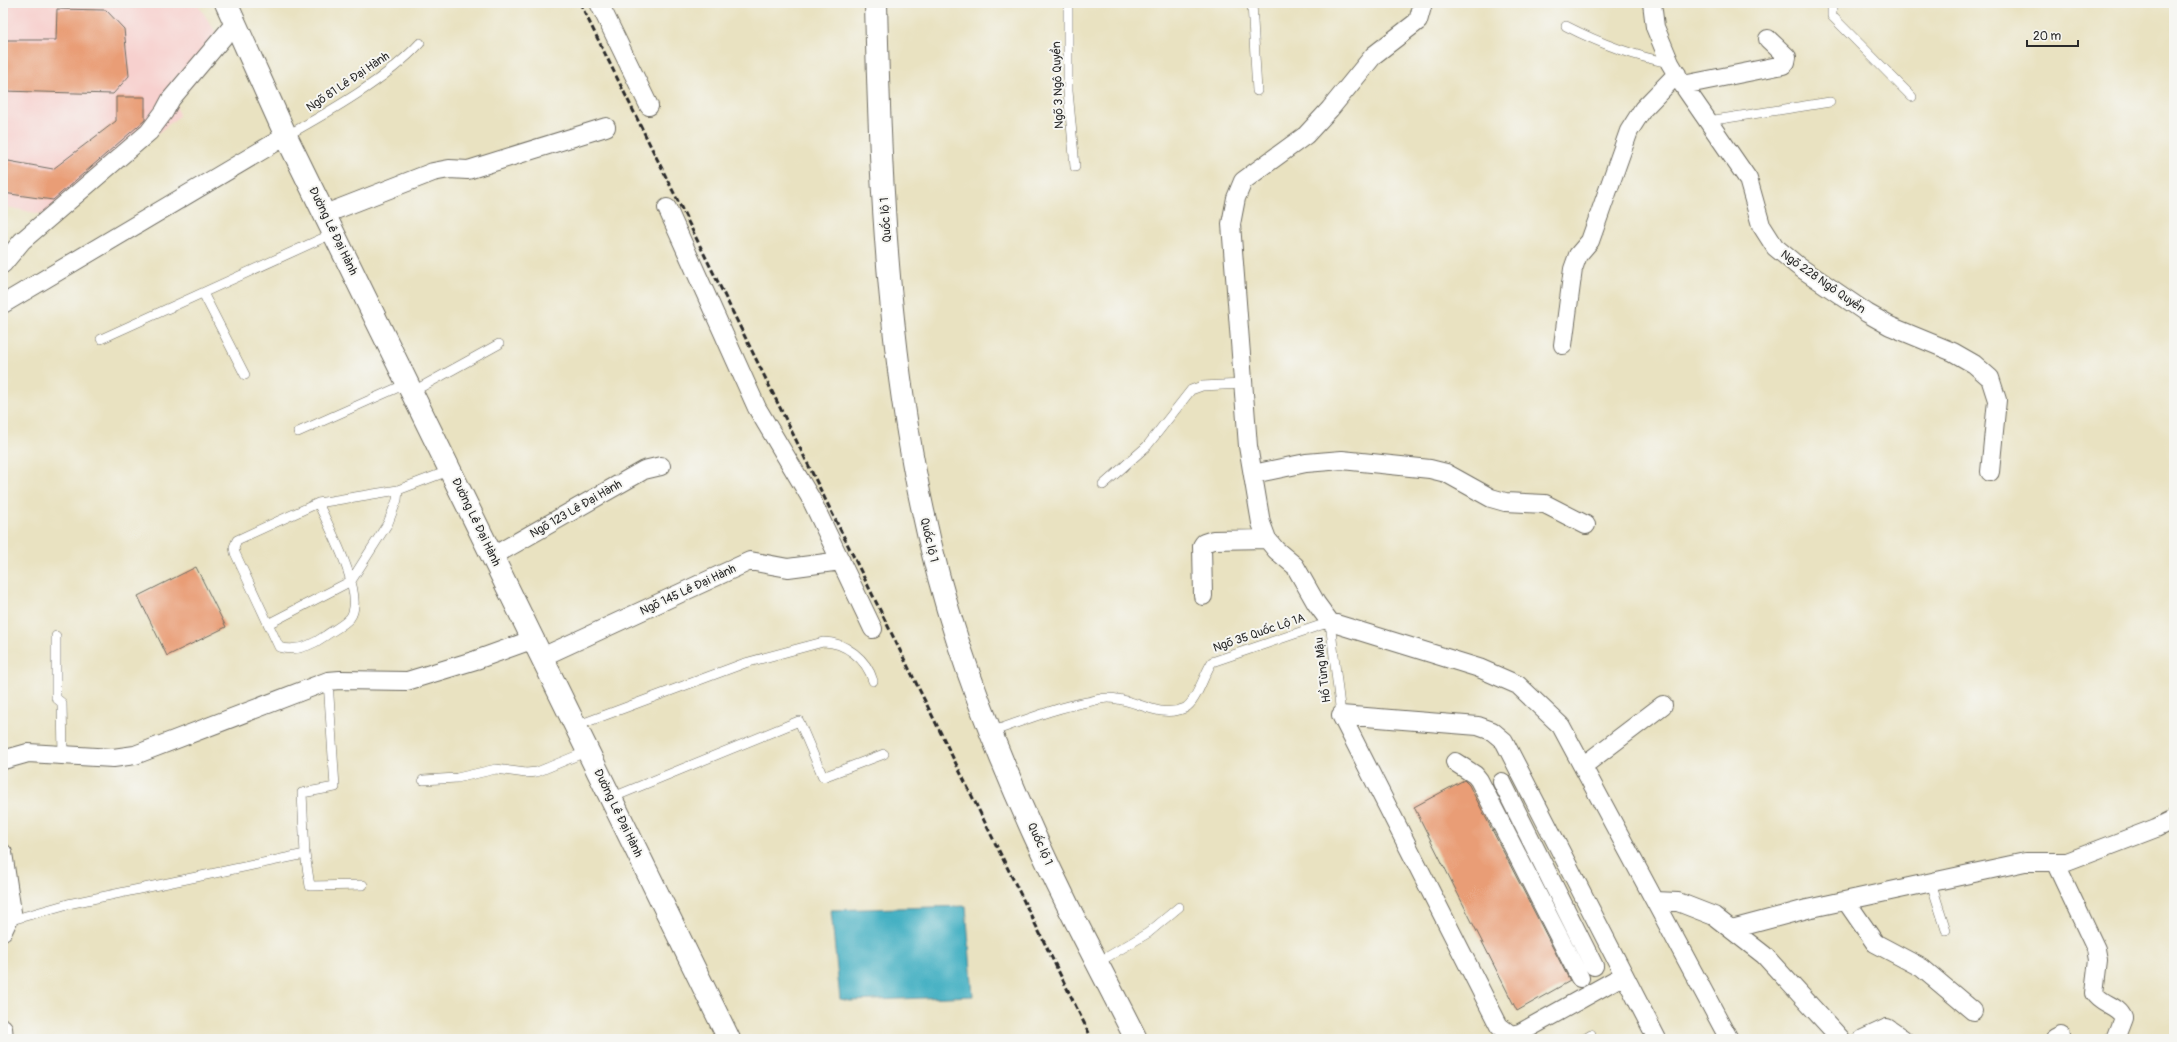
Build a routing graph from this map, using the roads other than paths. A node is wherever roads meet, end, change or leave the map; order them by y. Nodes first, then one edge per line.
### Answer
1 (226, 3) edge
2 (599, 3) edge
3 (876, 3) edge
4 (1068, 3) edge
5 (1252, 3) edge
6 (1423, 3) edge
7 (1652, 3) edge
8 (1832, 3) edge
9 (235, 23) junction
10 (1566, 26) dead end
11 (1768, 39) dead end
12 (420, 42) dead end
13 (1676, 74) junction
14 (1256, 91) dead end
15 (1912, 97) dead end
16 (1830, 102) dead end
17 (649, 106) dead end
18 (1708, 121) junction
19 (606, 127) dead end
20 (286, 136) junction
21 (1075, 167) dead end
22 (667, 208) dead end
23 (329, 223) junction
24 (3, 264) edge
25 (203, 292) junction
26 (3, 304) edge
27 (101, 339) dead end
28 (499, 344) dead end
29 (1563, 345) dead end
30 (245, 375) dead end
31 (1243, 384) junction
32 (410, 388) junction
33 (298, 432) dead end
34 (661, 466) dead end
35 (451, 470) junction
36 (1990, 472) dead end
37 (1253, 474) junction
38 (1103, 485) dead end
39 (398, 490) junction
40 (318, 503) junction
41 (1586, 525) dead end
42 (1267, 539) junction
43 (493, 556) junction
44 (841, 561) junction
45 (351, 581) junction
46 (1203, 596) dead end
47 (1330, 622) junction
48 (268, 624) junction
49 (873, 629) dead end
50 (56, 636) dead end
51 (538, 648) junction
52 (873, 680) dead end
53 (328, 681) junction
54 (1663, 705) dead end
55 (1341, 715) junction
56 (576, 726) junction
57 (991, 732) junction
58 (588, 751) junction
59 (63, 754) junction
60 (884, 754) dead end
61 (3, 760) edge
62 (1455, 762) dead end
63 (1583, 766) junction
64 (1521, 774) junction
65 (423, 780) dead end
66 (1502, 782) junction
67 (1483, 789) junction
68 (611, 798) junction
69 (2174, 818) edge
70 (1524, 826) junction
71 (1506, 835) junction
72 (3, 853) edge
73 (305, 854) junction
74 (1565, 860) junction
75 (2055, 862) junction
76 (1545, 870) junction
77 (1528, 879) junction
78 (1931, 883) junction
79 (363, 885) dead end
80 (1655, 901) junction
81 (1846, 901) junction
82 (1588, 904) junction
83 (1179, 907) dead end
84 (1567, 914) junction
85 (1551, 922) junction
86 (5, 926) edge
87 (1732, 929) junction
88 (1946, 930) dead end
89 (1097, 963) junction
90 (1624, 975) junction
91 (1973, 1011) dead end
92 (3, 1028) edge
93 (1592, 1034) dead end
94 (4, 1039) edge
95 (729, 1039) edge
96 (1136, 1039) edge
97 (1583, 1039) edge
98 (1658, 1039) edge
99 (1729, 1039) edge
100 (1841, 1039) edge
101 (1863, 1039) edge
102 (1903, 1039) edge
103 (2115, 1039) edge

1 - 9 main road, Đường Lê Đại Hành
2 - 17 street
3 - 57 main road, Quốc lộ 1
4 - 21 lane, Ngõ 3 Ngô Quyền
5 - 14 lane
6 - 31 street
7 - 13 street, Ngõ 228 Ngô Quyền
8 - 15 lane
9 - 20 main road, Đường Lê Đại Hành
9 - 24 street
10 - 13 lane
11 - 13 street
12 - 20 lane, Ngõ 81 Lê Đại Hành
13 - 18 street, Ngõ 228 Ngô Quyền
13 - 29 street
16 - 18 lane
18 - 36 street, Ngõ 228 Ngô Quyền
19 - 23 street
20 - 23 main road, Đường Lê Đại Hành
20 - 26 street
22 - 44 street
23 - 25 lane
23 - 32 main road, Đường Lê Đại Hành
25 - 27 lane
25 - 30 lane
28 - 32 lane
31 - 37 street
31 - 38 lane
32 - 33 lane
32 - 35 main road, Đường Lê Đại Hành
34 - 43 street, Ngõ 123 Lê Đại Hành
35 - 39 lane
35 - 43 main road, Đường Lê Đại Hành
37 - 41 street
37 - 42 street
39 - 40 lane
39 - 45 lane
40 - 45 lane
40 - 48 lane
42 - 46 street
42 - 47 street
43 - 51 main road, Đường Lê Đại Hành
44 - 49 street
44 - 51 street, Ngõ 145 Lê Đại Hành
45 - 48 lane
45 - 48 lane
47 - 55 lane, Hồ Tùng Mậu
47 - 57 lane, Ngõ 35 Quốc Lộ 1A
47 - 63 street
50 - 59 lane
51 - 53 street, Ngõ 145 Lê Đại Hành
51 - 56 main road, Đường Lê Đại Hành
52 - 56 lane
53 - 59 street, Ngõ 145 Lê Đại Hành
53 - 73 lane
54 - 63 street
55 - 64 street
55 - 90 street
56 - 58 main road, Đường Lê Đại Hành
57 - 89 main road, Quốc lộ 1
58 - 65 lane
58 - 68 main road, Đường Lê Đại Hành
59 - 61 street, Ngõ 145 Lê Đại Hành
60 - 68 lane
62 - 67 street
63 - 80 street
64 - 66 street
64 - 74 street
66 - 67 street
66 - 70 street
67 - 71 street
68 - 95 main road, Đường Lê Đại Hành
69 - 75 street
70 - 71 street
70 - 76 street
71 - 77 street
72 - 86 street
73 - 79 lane
73 - 86 lane
74 - 76 street
74 - 82 street
75 - 78 street
75 - 103 street
76 - 77 street
76 - 84 street
77 - 85 street
78 - 81 street
78 - 88 lane
80 - 87 street
80 - 99 street
81 - 87 street
81 - 91 street
82 - 84 street
82 - 90 street
83 - 89 lane
84 - 85 street
84 - 85 street
87 - 100 street
89 - 96 main road, Quốc lộ 1
90 - 98 street
92 - 94 street
93 - 97 lane
101 - 102 street

